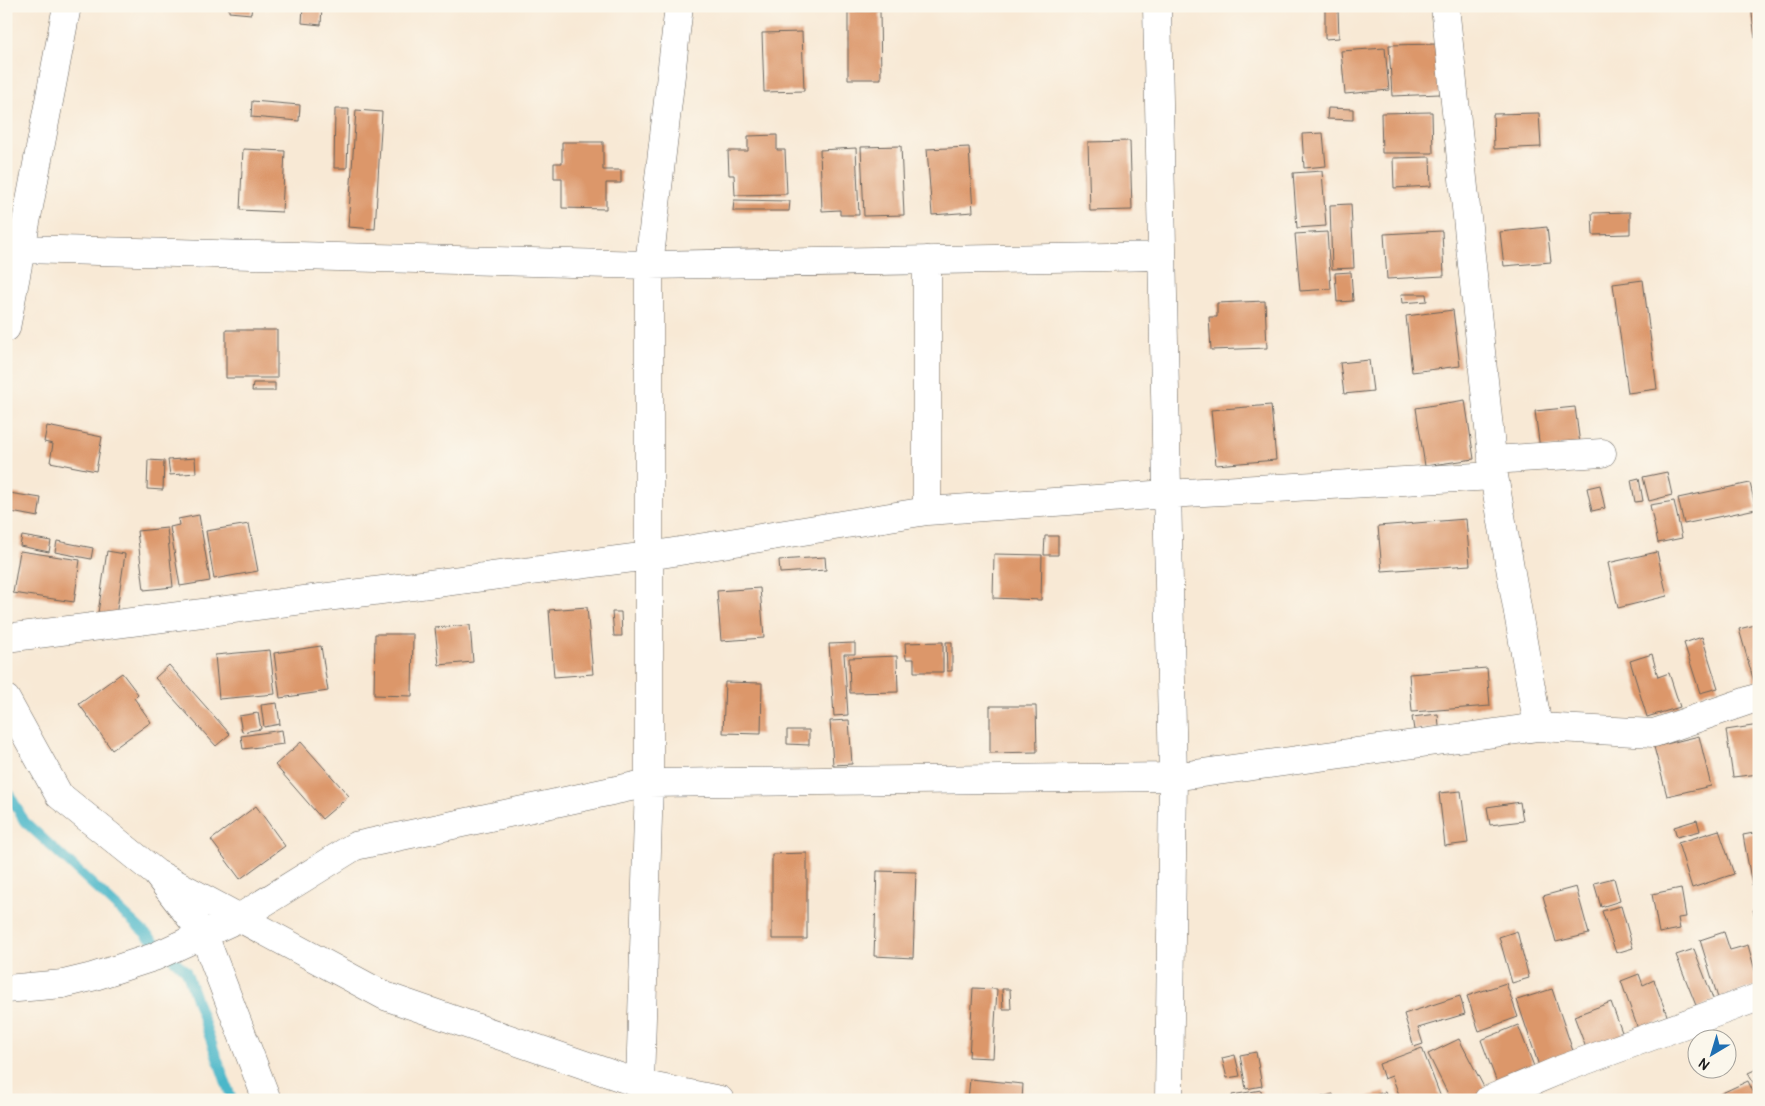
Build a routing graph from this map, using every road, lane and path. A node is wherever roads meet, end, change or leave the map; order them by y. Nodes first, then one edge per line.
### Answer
1 (67, 6) edge
2 (679, 6) edge
3 (1157, 6) edge
4 (1445, 6) edge
5 (21, 250) junction
6 (1162, 256) junction
7 (926, 260) junction
8 (650, 265) junction
9 (6, 328) edge
10 (1602, 453) dead end
11 (1493, 468) junction
12 (1167, 494) junction
13 (927, 511) junction
14 (649, 556) junction
15 (6, 638) edge
16 (1759, 697) edge
17 (6, 699) edge
18 (1538, 727) junction
19 (1173, 777) junction
20 (649, 783) junction
21 (156, 873) junction
22 (239, 918) junction
23 (204, 935) junction
24 (6, 989) edge
25 (1759, 997) edge
26 (640, 1084) junction
27 (267, 1100) edge
28 (720, 1100) edge
29 (1169, 1100) edge
30 (1488, 1100) edge

1 - 5 street
2 - 8 street
3 - 6 street
4 - 11 street
5 - 8 street
5 - 9 street
6 - 7 street
6 - 12 street
7 - 8 street
7 - 13 street
8 - 14 street
10 - 11 street
11 - 12 street
11 - 18 street
12 - 13 street
12 - 19 street
13 - 14 street
14 - 15 street
14 - 20 street
16 - 18 street
17 - 21 street
18 - 19 street
19 - 20 street
19 - 29 street
20 - 22 street
20 - 26 street
21 - 22 street
21 - 23 street
22 - 23 street
22 - 26 street
23 - 24 street
23 - 27 street
25 - 30 street
26 - 28 street

